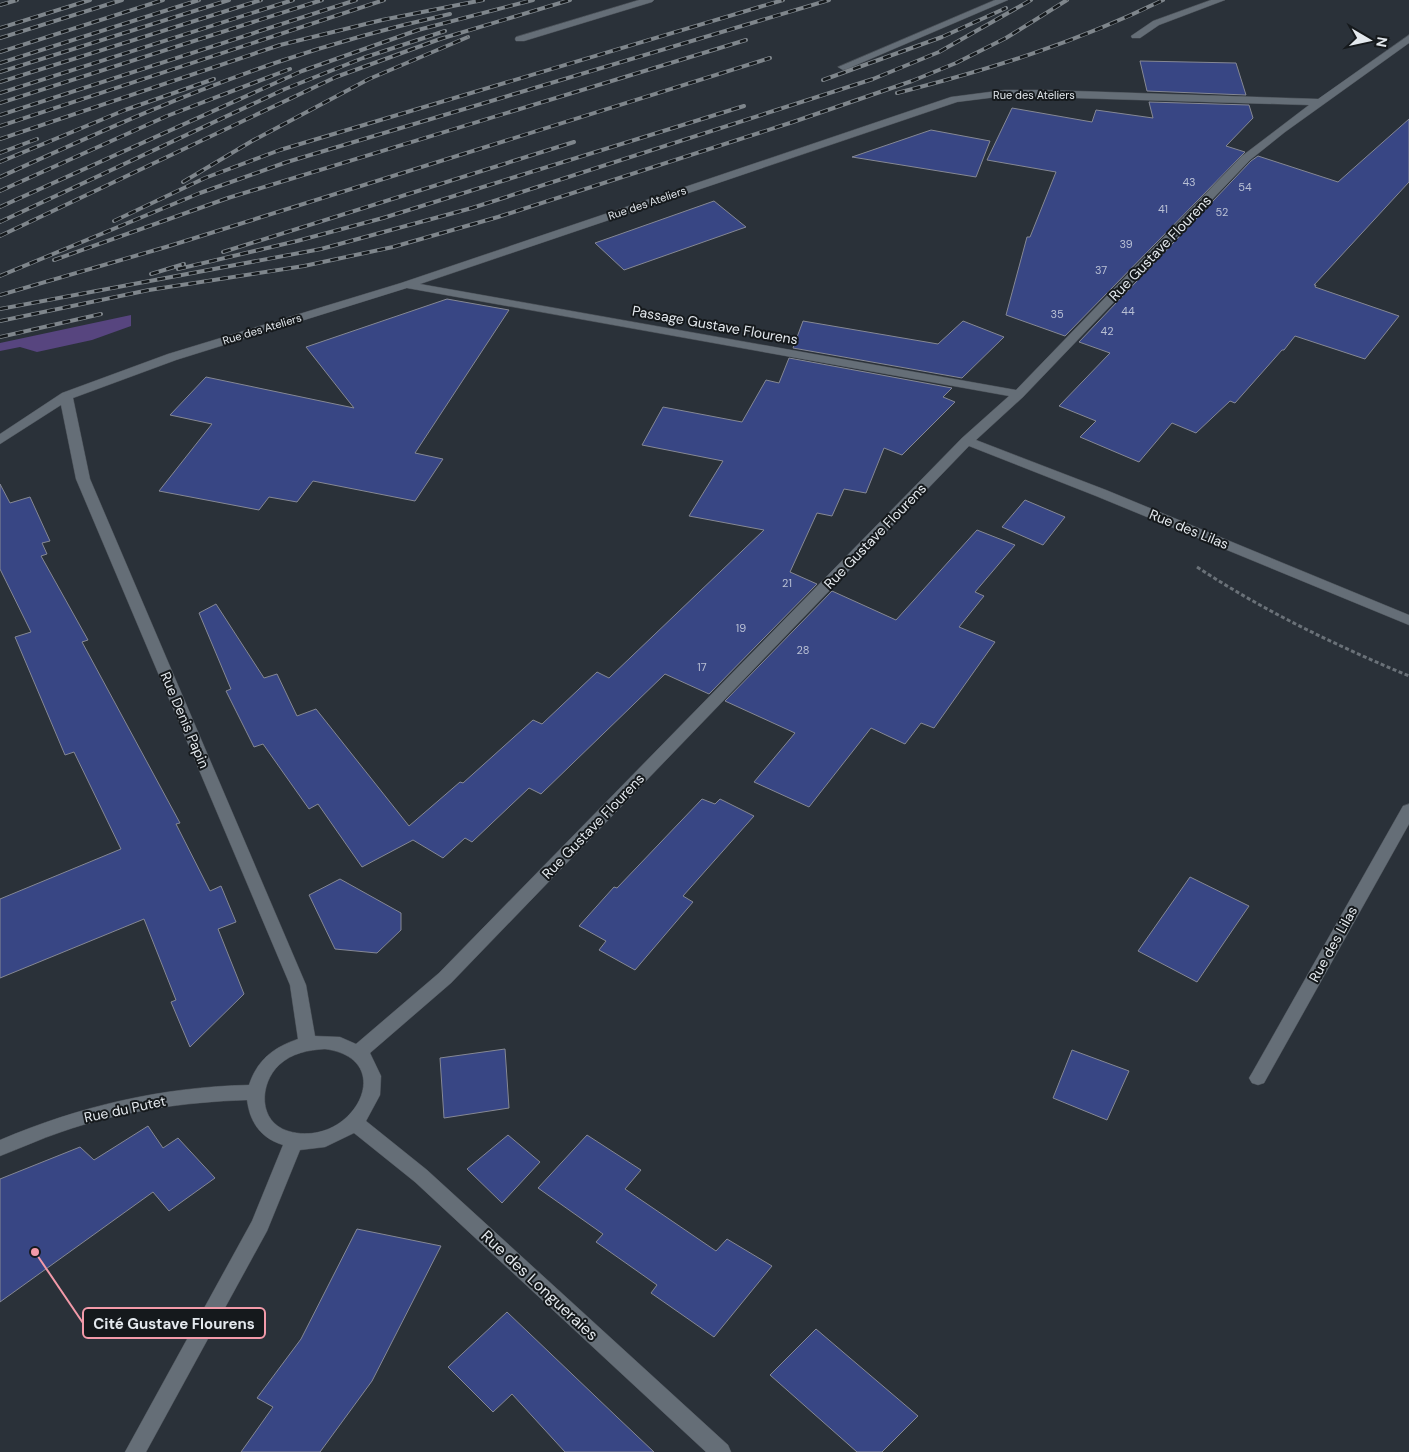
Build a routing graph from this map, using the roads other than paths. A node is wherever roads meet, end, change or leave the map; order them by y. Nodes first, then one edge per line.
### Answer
1 (649, 0) edge
2 (1003, 0) edge
3 (1220, 0) edge
4 (1136, 36) dead end
5 (1409, 38) edge
6 (520, 39) dead end
7 (843, 67) dead end
8 (1321, 102) junction
9 (405, 285) junction
10 (1019, 394) junction
11 (66, 396) junction
12 (0, 440) edge
13 (967, 441) junction
14 (1409, 620) edge
15 (1409, 810) edge
16 (307, 1043) junction
17 (358, 1053) junction
18 (1258, 1078) dead end
19 (255, 1092) junction
20 (355, 1123) junction
21 (294, 1141) junction
22 (0, 1148) edge
23 (135, 1452) edge
24 (721, 1452) edge

1 - 6 street
2 - 7 street
3 - 4 street
5 - 8 street, Rue Gustave Flourens
8 - 9 street, Rue des Ateliers
8 - 10 street, Rue Gustave Flourens
9 - 10 street, Passage Gustave Flourens
9 - 11 street, Rue des Ateliers
10 - 13 street, Rue Gustave Flourens
11 - 12 street, Rue des Ateliers
11 - 16 street, Rue Denis Papin
13 - 14 street, Rue des Lilas
13 - 17 street, Rue Gustave Flourens
15 - 18 street, Rue des Lilas
16 - 17 street
16 - 19 street
17 - 20 street
19 - 21 street
19 - 22 street, Rue du Putet
20 - 21 street
20 - 24 street, Rue des Longueraies
21 - 23 street

